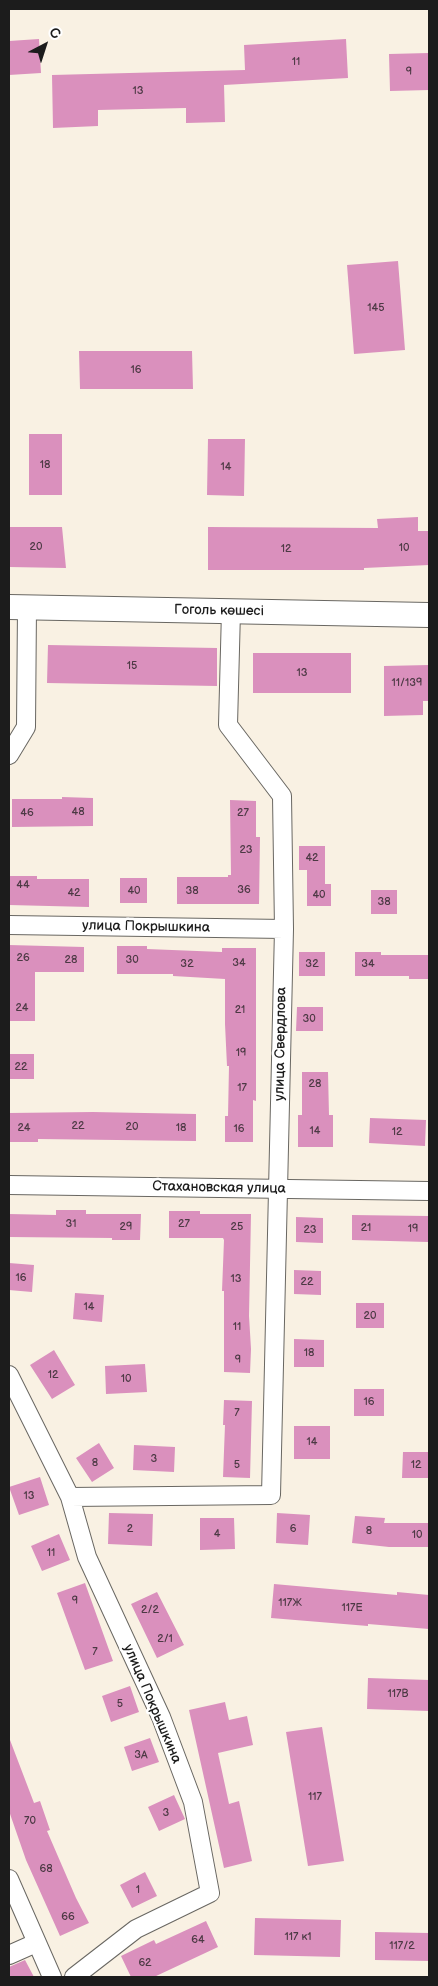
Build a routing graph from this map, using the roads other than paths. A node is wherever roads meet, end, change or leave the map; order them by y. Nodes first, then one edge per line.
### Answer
1 (18, 607) edge
2 (231, 611) junction
3 (429, 614) edge
4 (17, 726) edge
5 (9, 755) edge
6 (9, 925) edge
7 (284, 929) junction
8 (9, 1185) edge
9 (278, 1188) junction
10 (429, 1191) edge
11 (9, 1375) edge
12 (70, 1497) junction
13 (9, 1879) edge
14 (36, 1944) junction
15 (9, 1955) edge
16 (52, 1977) edge
17 (74, 1977) edge

1 - 2 main road, Гоголь көшесі
1 - 4 street
2 - 3 main road, Гоголь көшесі
2 - 7 street, улица Свердлова
4 - 5 street
6 - 7 street, улица Покрышкина
7 - 9 street, улица Свердлова
8 - 9 street, Стахановская улица
9 - 10 street, Стахановская улица
9 - 12 street, улица Свердлова
11 - 12 street, улица Покрышкина
12 - 17 street, улица Покрышкина
13 - 14 street
14 - 15 street
14 - 16 street

